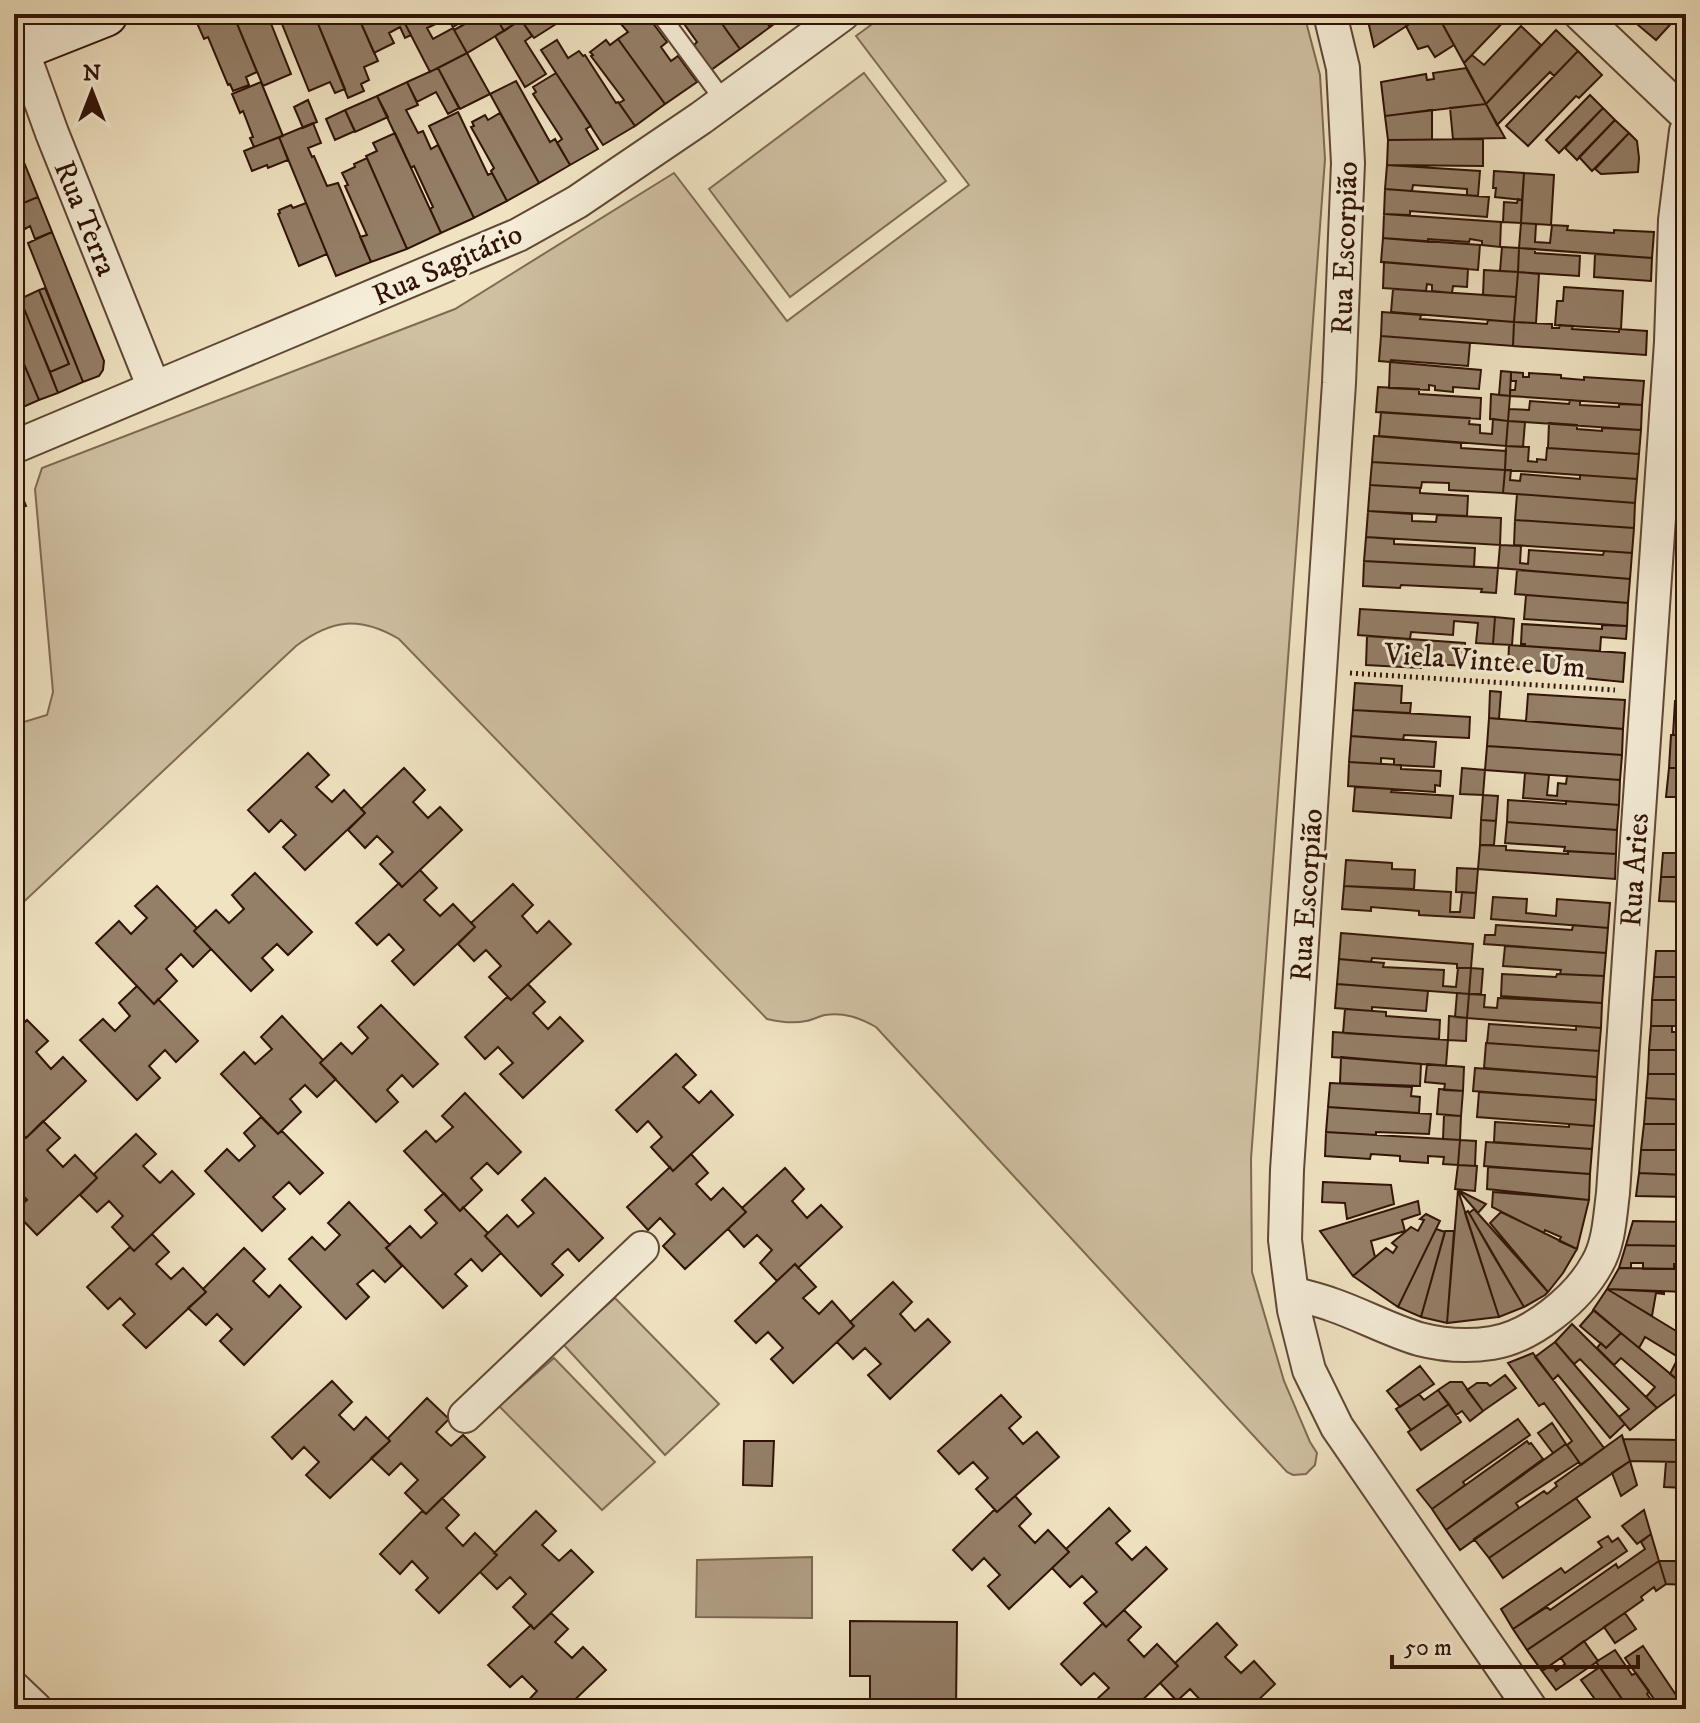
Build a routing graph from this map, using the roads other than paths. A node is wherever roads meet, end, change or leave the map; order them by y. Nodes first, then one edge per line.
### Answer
1 (105, 14) edge
2 (660, 14) edge
3 (843, 14) edge
4 (1330, 14) edge
5 (1580, 14) edge
6 (17, 27) edge
7 (724, 101) junction
8 (1686, 115) edge
9 (1686, 131) edge
10 (154, 388) junction
11 (14, 447) edge
12 (642, 1248) dead end
13 (1292, 1293) junction
14 (465, 1416) dead end
15 (14, 1688) edge
16 (36, 1709) edge
17 (1531, 1709) edge

1 - 6 main road
2 - 7 lane
3 - 7 street, Rua Sagitário
4 - 13 street, Rua Escorpião
5 - 8 street
6 - 10 street, Rua Terra
7 - 10 street, Rua Sagitário
9 - 13 street, Rua Aries
10 - 11 street, Rua Sagitário
12 - 14 street
13 - 17 street, Rua Escorpião
15 - 16 street

